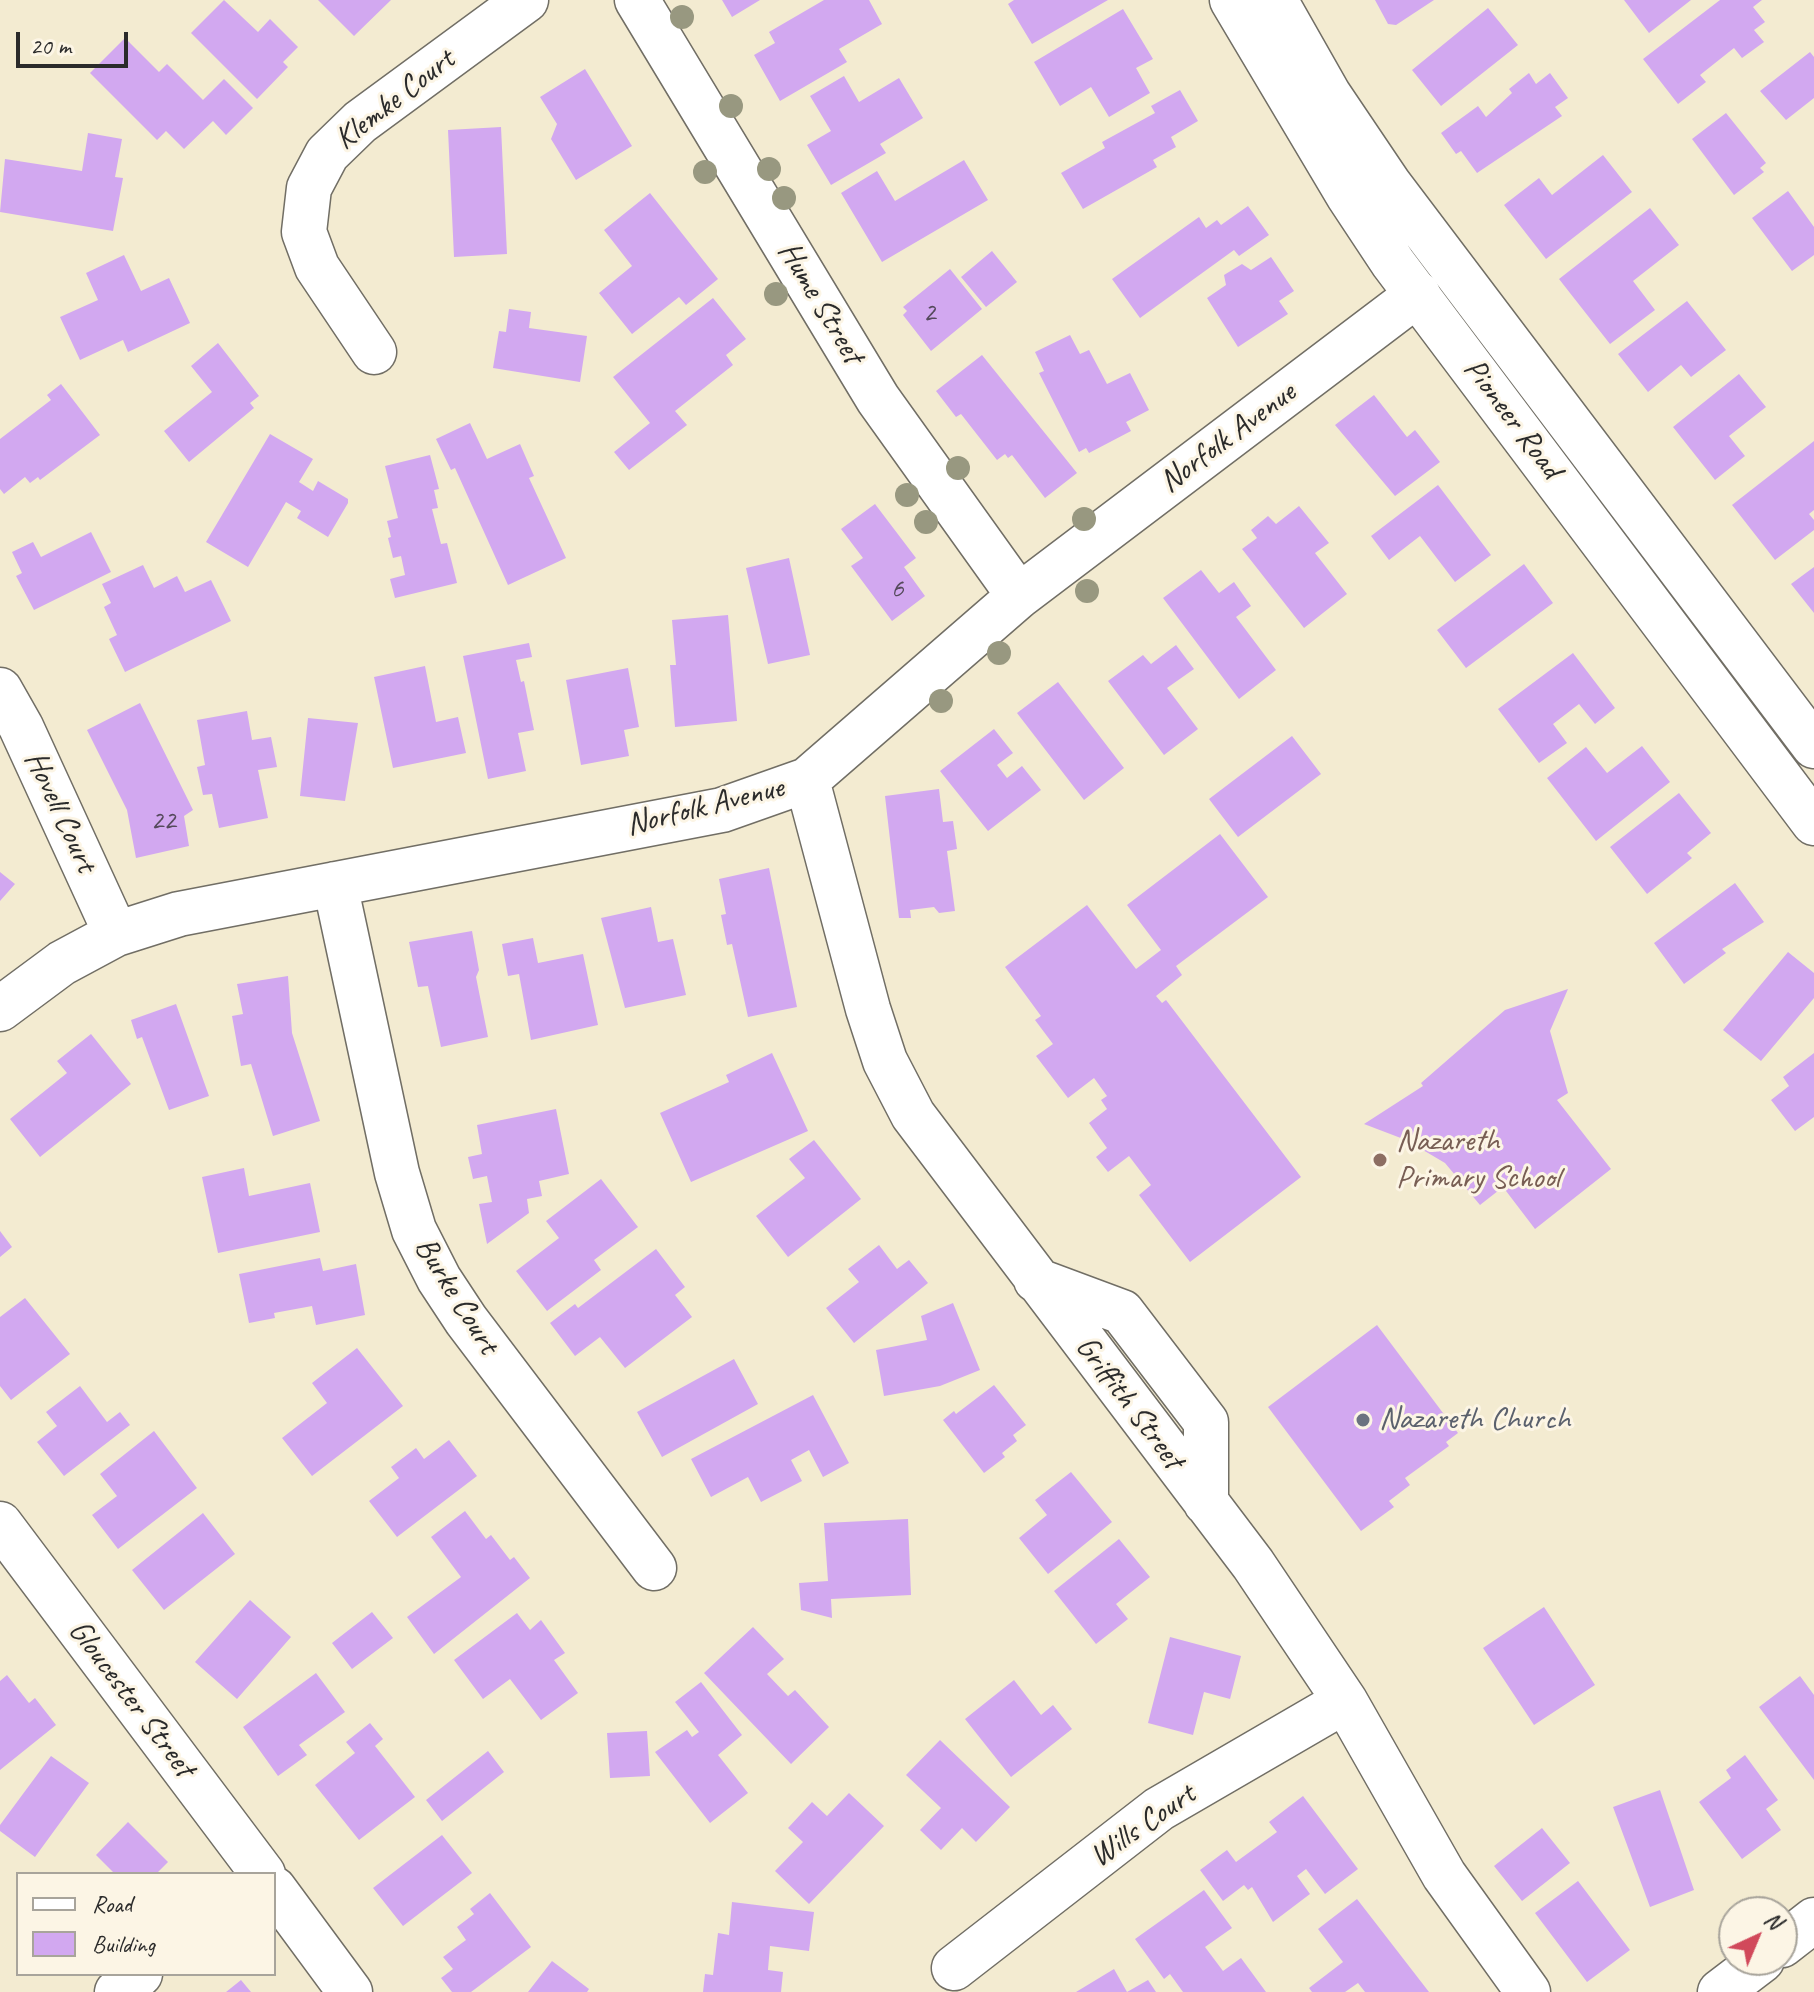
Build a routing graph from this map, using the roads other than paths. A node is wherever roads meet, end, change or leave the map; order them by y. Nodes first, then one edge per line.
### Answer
1 (526, 0) edge
2 (637, 0) edge
3 (1232, 0) edge
4 (1275, 0) edge
5 (1452, 268) junction
6 (1418, 294) junction
7 (374, 352) dead end
8 (1019, 596) junction
9 (0, 690) edge
10 (1814, 746) edge
11 (807, 780) junction
12 (1814, 823) edge
13 (335, 884) junction
14 (116, 934) junction
15 (0, 1009) edge
16 (0, 1524) edge
17 (654, 1568) dead end
18 (1345, 1701) junction
19 (261, 1872) edge
20 (276, 1892) edge
21 (1814, 1920) edge
22 (1798, 1932) edge
23 (954, 1968) dead end
24 (137, 1976) edge
25 (1741, 1976) edge
26 (117, 1992) edge
27 (350, 1992) edge
28 (1528, 1992) edge
29 (1720, 1992) edge

1 - 7 street, Klemke Court
2 - 8 street, Hume Street
3 - 6 street, Pioneer Road
4 - 5 street, Pioneer Road
5 - 6 street, Norfolk Avenue
5 - 10 street, Pioneer Road
6 - 8 street, Norfolk Avenue
6 - 12 street, Pioneer Road
8 - 11 street, Norfolk Avenue
9 - 14 street, Hovell Court
11 - 13 street, Norfolk Avenue
11 - 18 street, Griffith Street
13 - 14 street, Norfolk Avenue
13 - 17 street, Burke Court
14 - 15 street, Norfolk Avenue
16 - 19 street, Gloucester Street
18 - 23 street, Wills Court
18 - 28 street, Griffith Street
20 - 27 street
21 - 22 street
24 - 26 street
25 - 29 street

